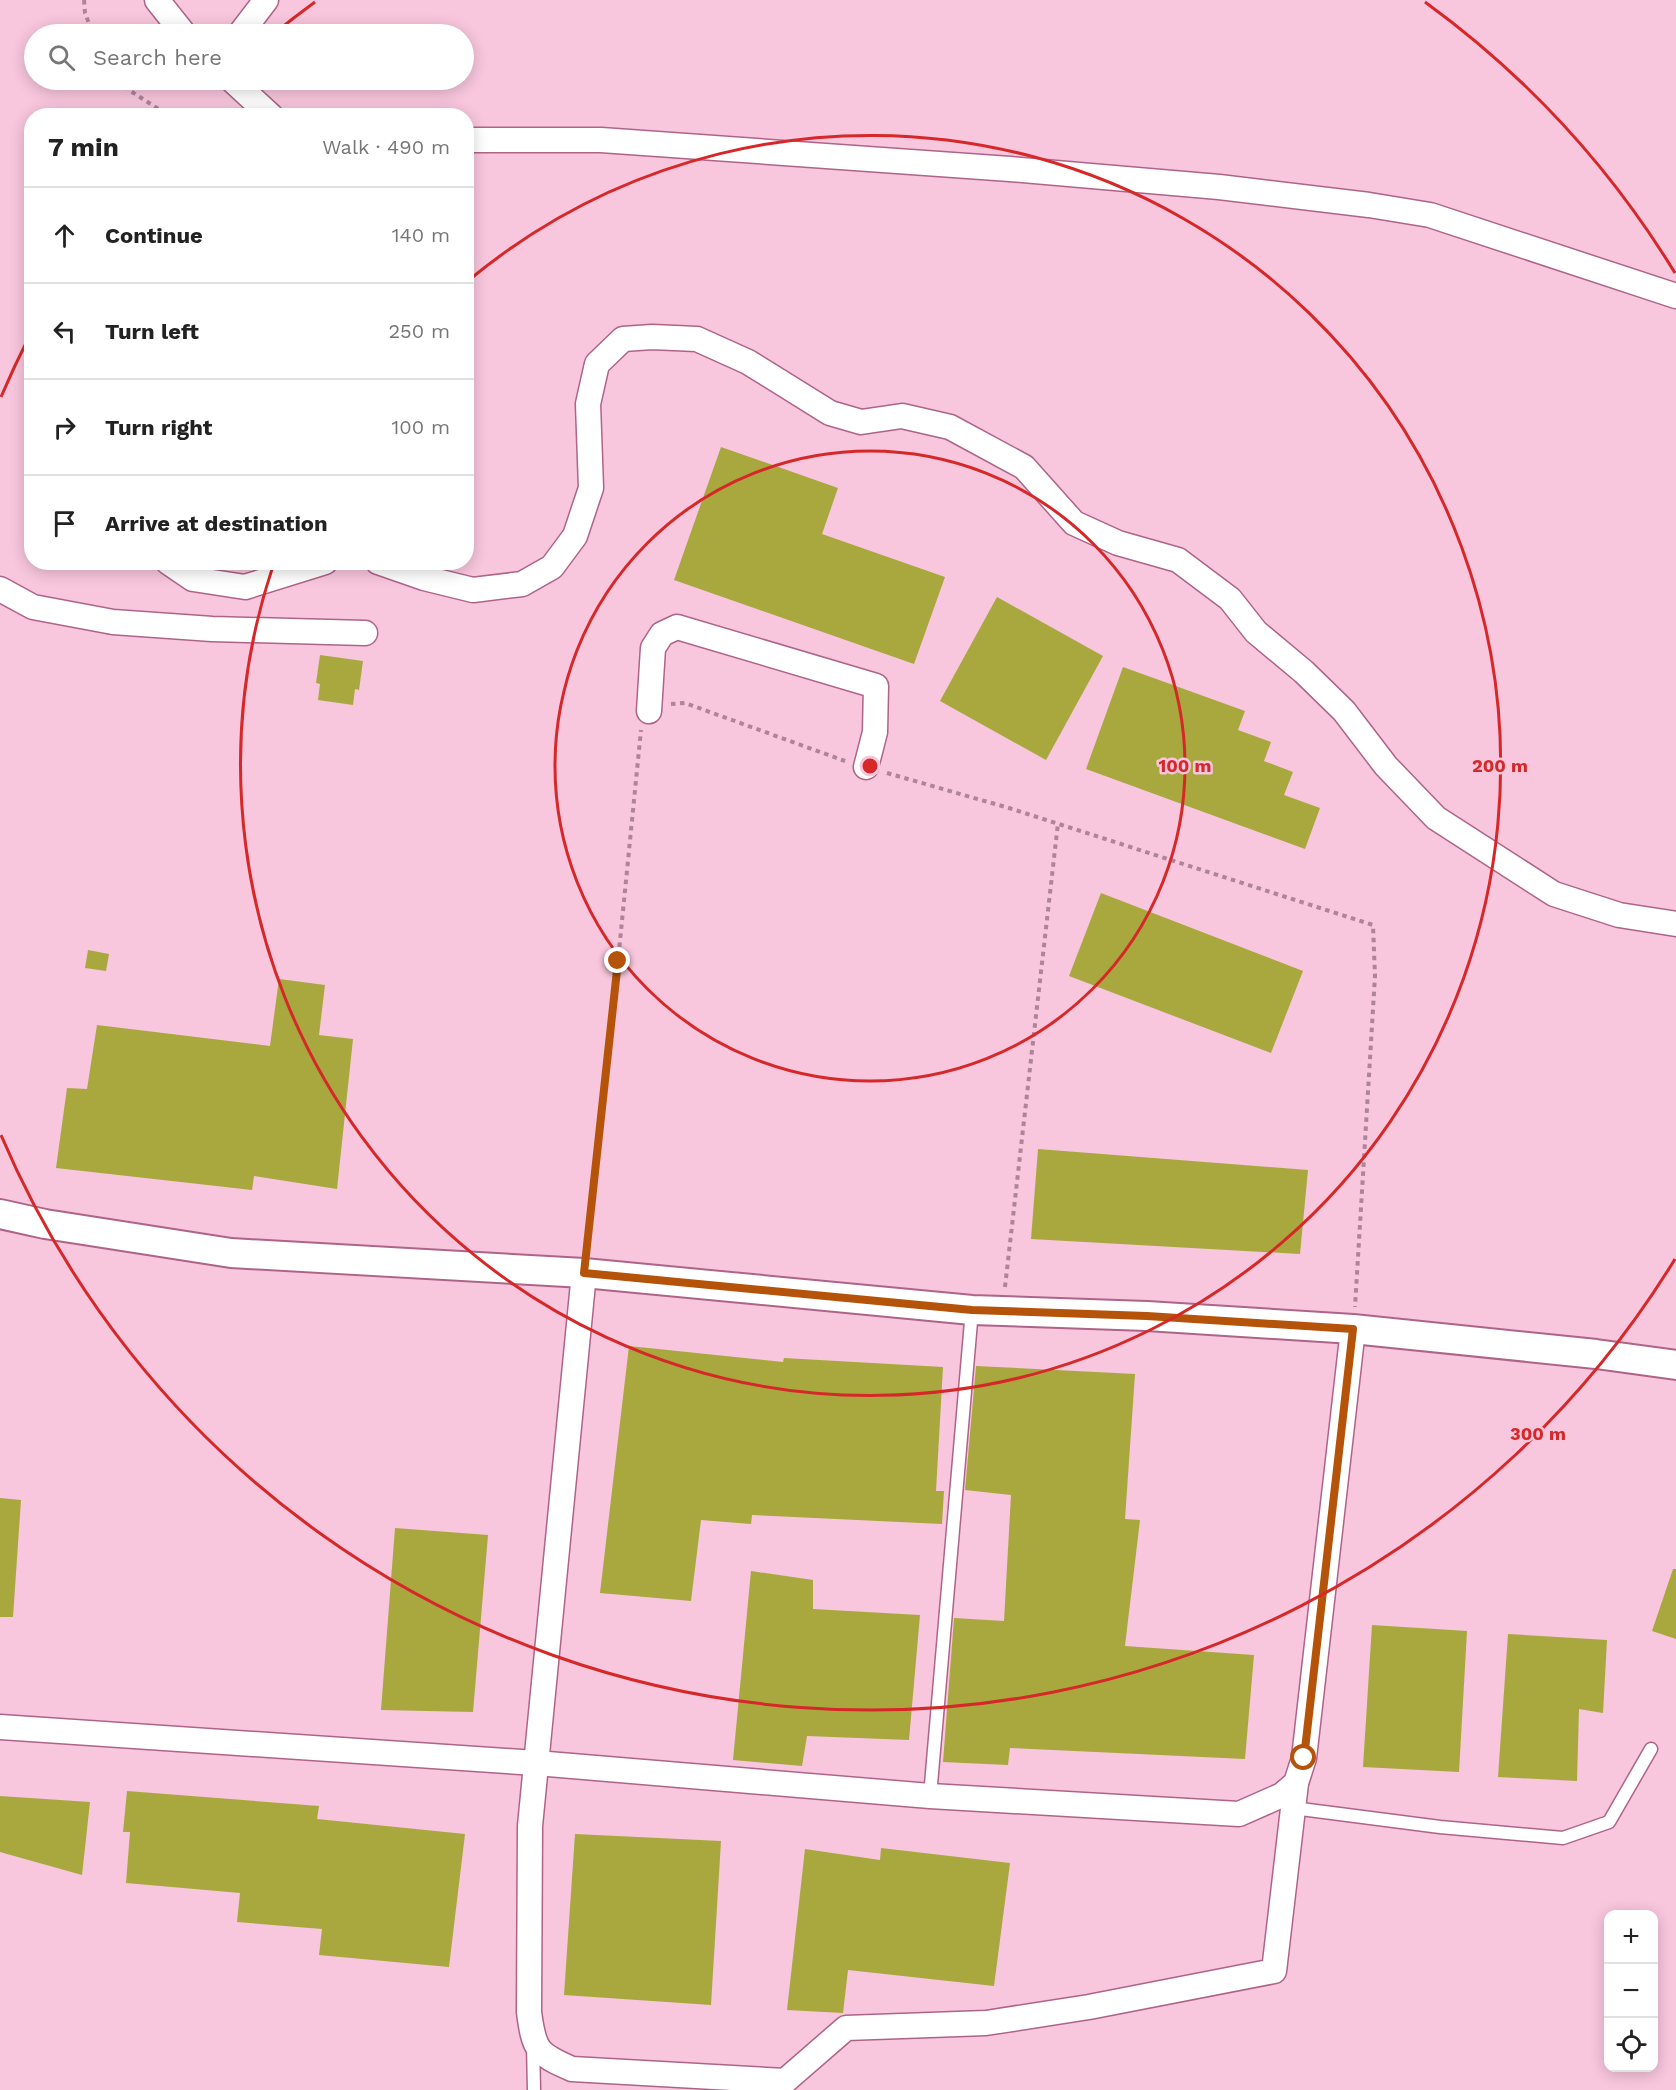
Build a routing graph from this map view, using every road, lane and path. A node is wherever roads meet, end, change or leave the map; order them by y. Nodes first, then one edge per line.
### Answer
1 (84, 0) edge
2 (157, 0) edge
3 (266, 0) edge
4 (89, 24) edge
5 (175, 24) edge
6 (248, 24) edge
7 (129, 90) edge
8 (243, 90) edge
9 (157, 108) edge
10 (262, 108) edge
11 (474, 140) edge
12 (1676, 296) edge
13 (180, 570) edge
14 (300, 570) edge
15 (401, 570) edge
16 (0, 589) edge
17 (365, 633) dead end
18 (649, 711) junction
19 (866, 767) junction
20 (1058, 823) junction
21 (1676, 924) edge
22 (0, 1214) edge
23 (584, 1273) junction
24 (972, 1310) junction
25 (1003, 1311) junction
26 (1353, 1329) junction
27 (1676, 1365) edge
28 (0, 1727) edge
29 (1651, 1749) dead end
30 (536, 1763) junction
31 (1296, 1783) junction
32 (930, 1796) junction
33 (1293, 1808) junction
34 (532, 2040) junction
35 (534, 2090) edge

1 - 4 path
2 - 5 street
3 - 6 street
7 - 9 path
8 - 10 street
11 - 12 street
13 - 14 street
15 - 21 street
16 - 17 street
18 - 19 path
18 - 19 street
18 - 23 path
19 - 20 path
20 - 25 path
20 - 26 path
22 - 23 street
23 - 24 street
23 - 30 street
24 - 25 street
24 - 32 lane
25 - 26 street
26 - 27 street
26 - 31 street
28 - 30 street
29 - 33 lane
30 - 32 street
30 - 34 street
31 - 32 street
31 - 33 street
33 - 34 street
34 - 35 lane

